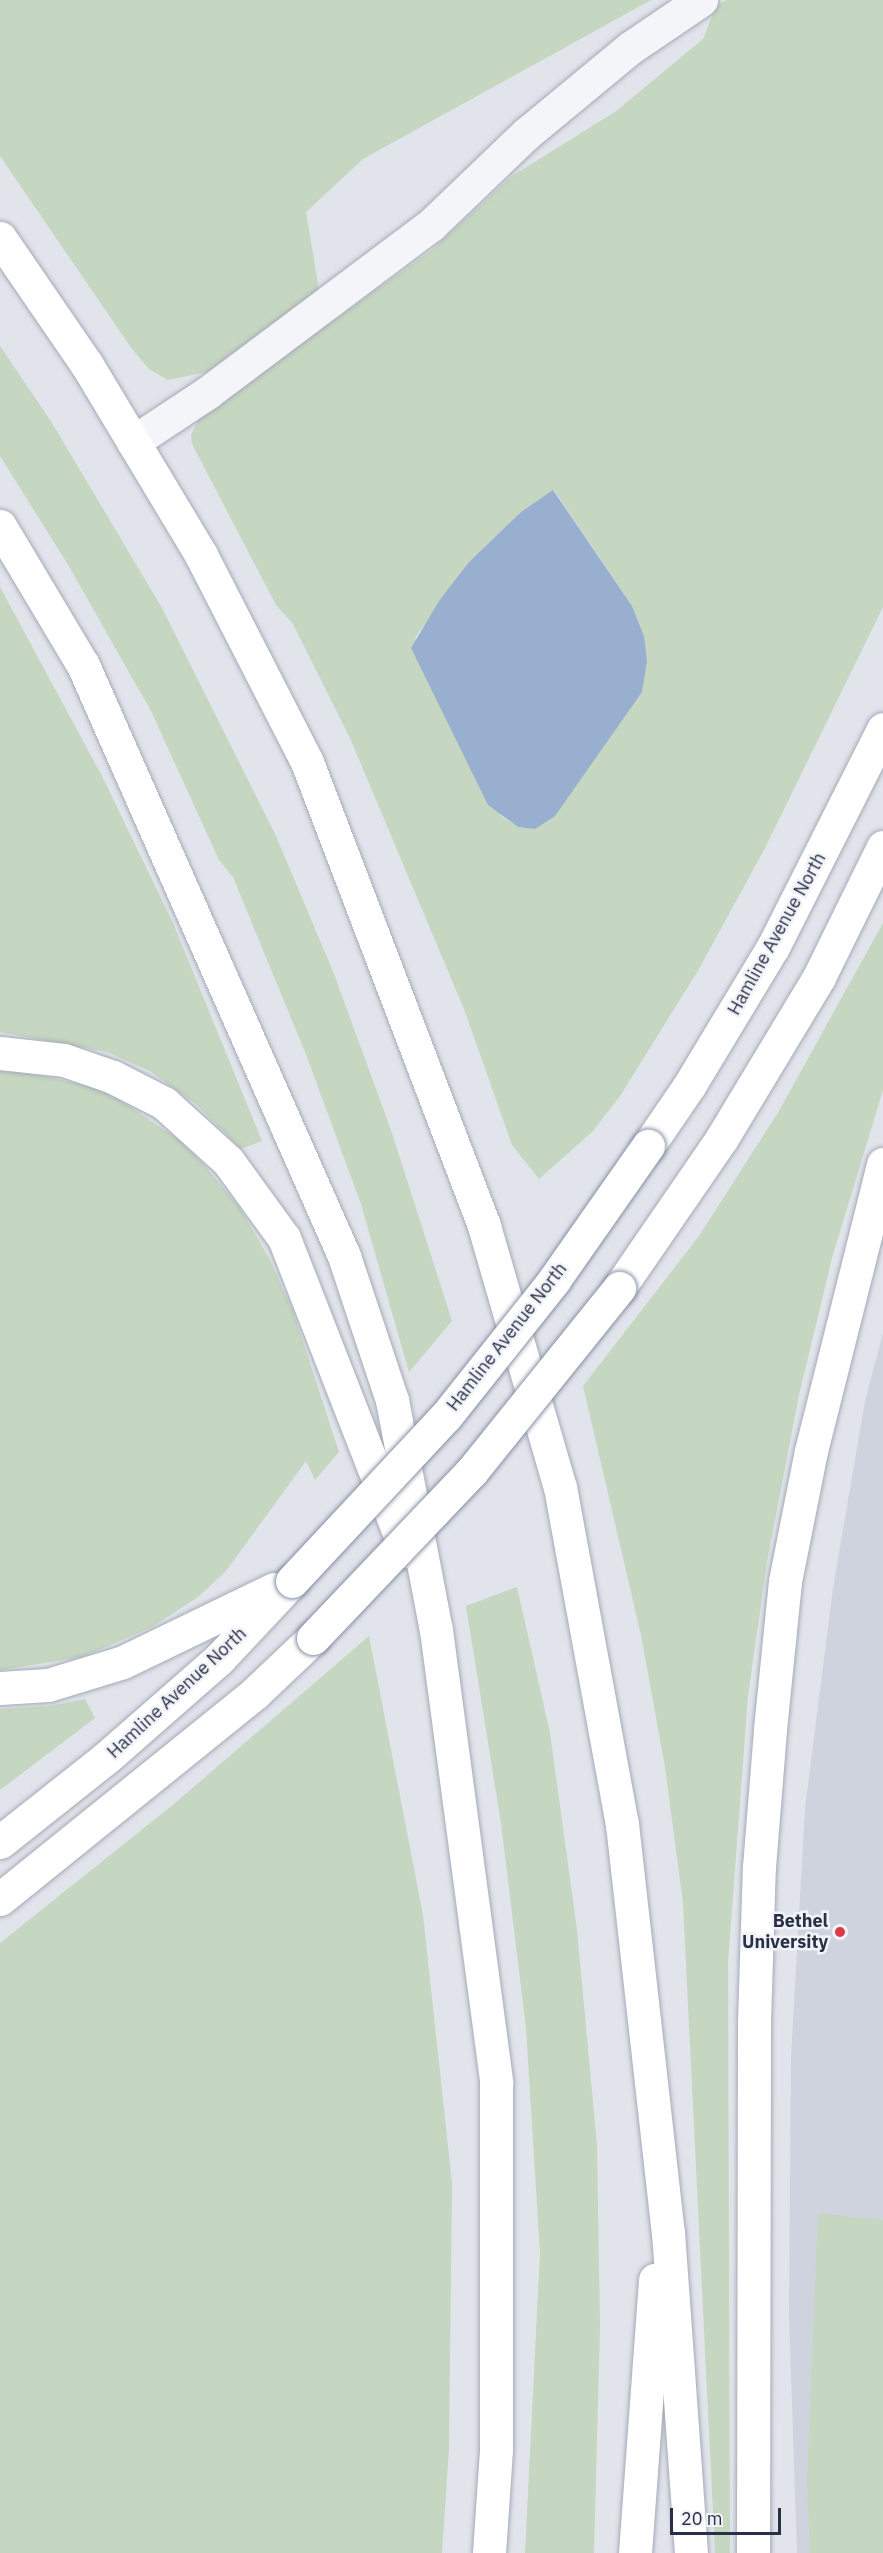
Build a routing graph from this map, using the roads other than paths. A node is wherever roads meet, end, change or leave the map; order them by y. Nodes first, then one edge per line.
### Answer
1 (701, 0) edge
2 (0, 238) edge
3 (133, 442) junction
4 (0, 526) edge
5 (883, 729) edge
6 (883, 847) edge
7 (0, 1053) edge
8 (883, 1164) edge
9 (292, 1581) junction
10 (436, 1630) junction
11 (0, 1688) edge
12 (0, 1842) edge
13 (0, 1899) edge
14 (663, 2179) junction
15 (489, 2553) edge
16 (635, 2553) edge
17 (691, 2553) edge
18 (753, 2553) edge

1 - 3 lane
2 - 3 highway
3 - 14 highway
4 - 10 highway
5 - 9 highway, Hamline Avenue North, bridge
6 - 13 highway, bridge
7 - 10 highway
8 - 18 highway
9 - 11 highway
9 - 12 highway, Hamline Avenue North
10 - 15 highway
14 - 16 highway
14 - 17 highway

